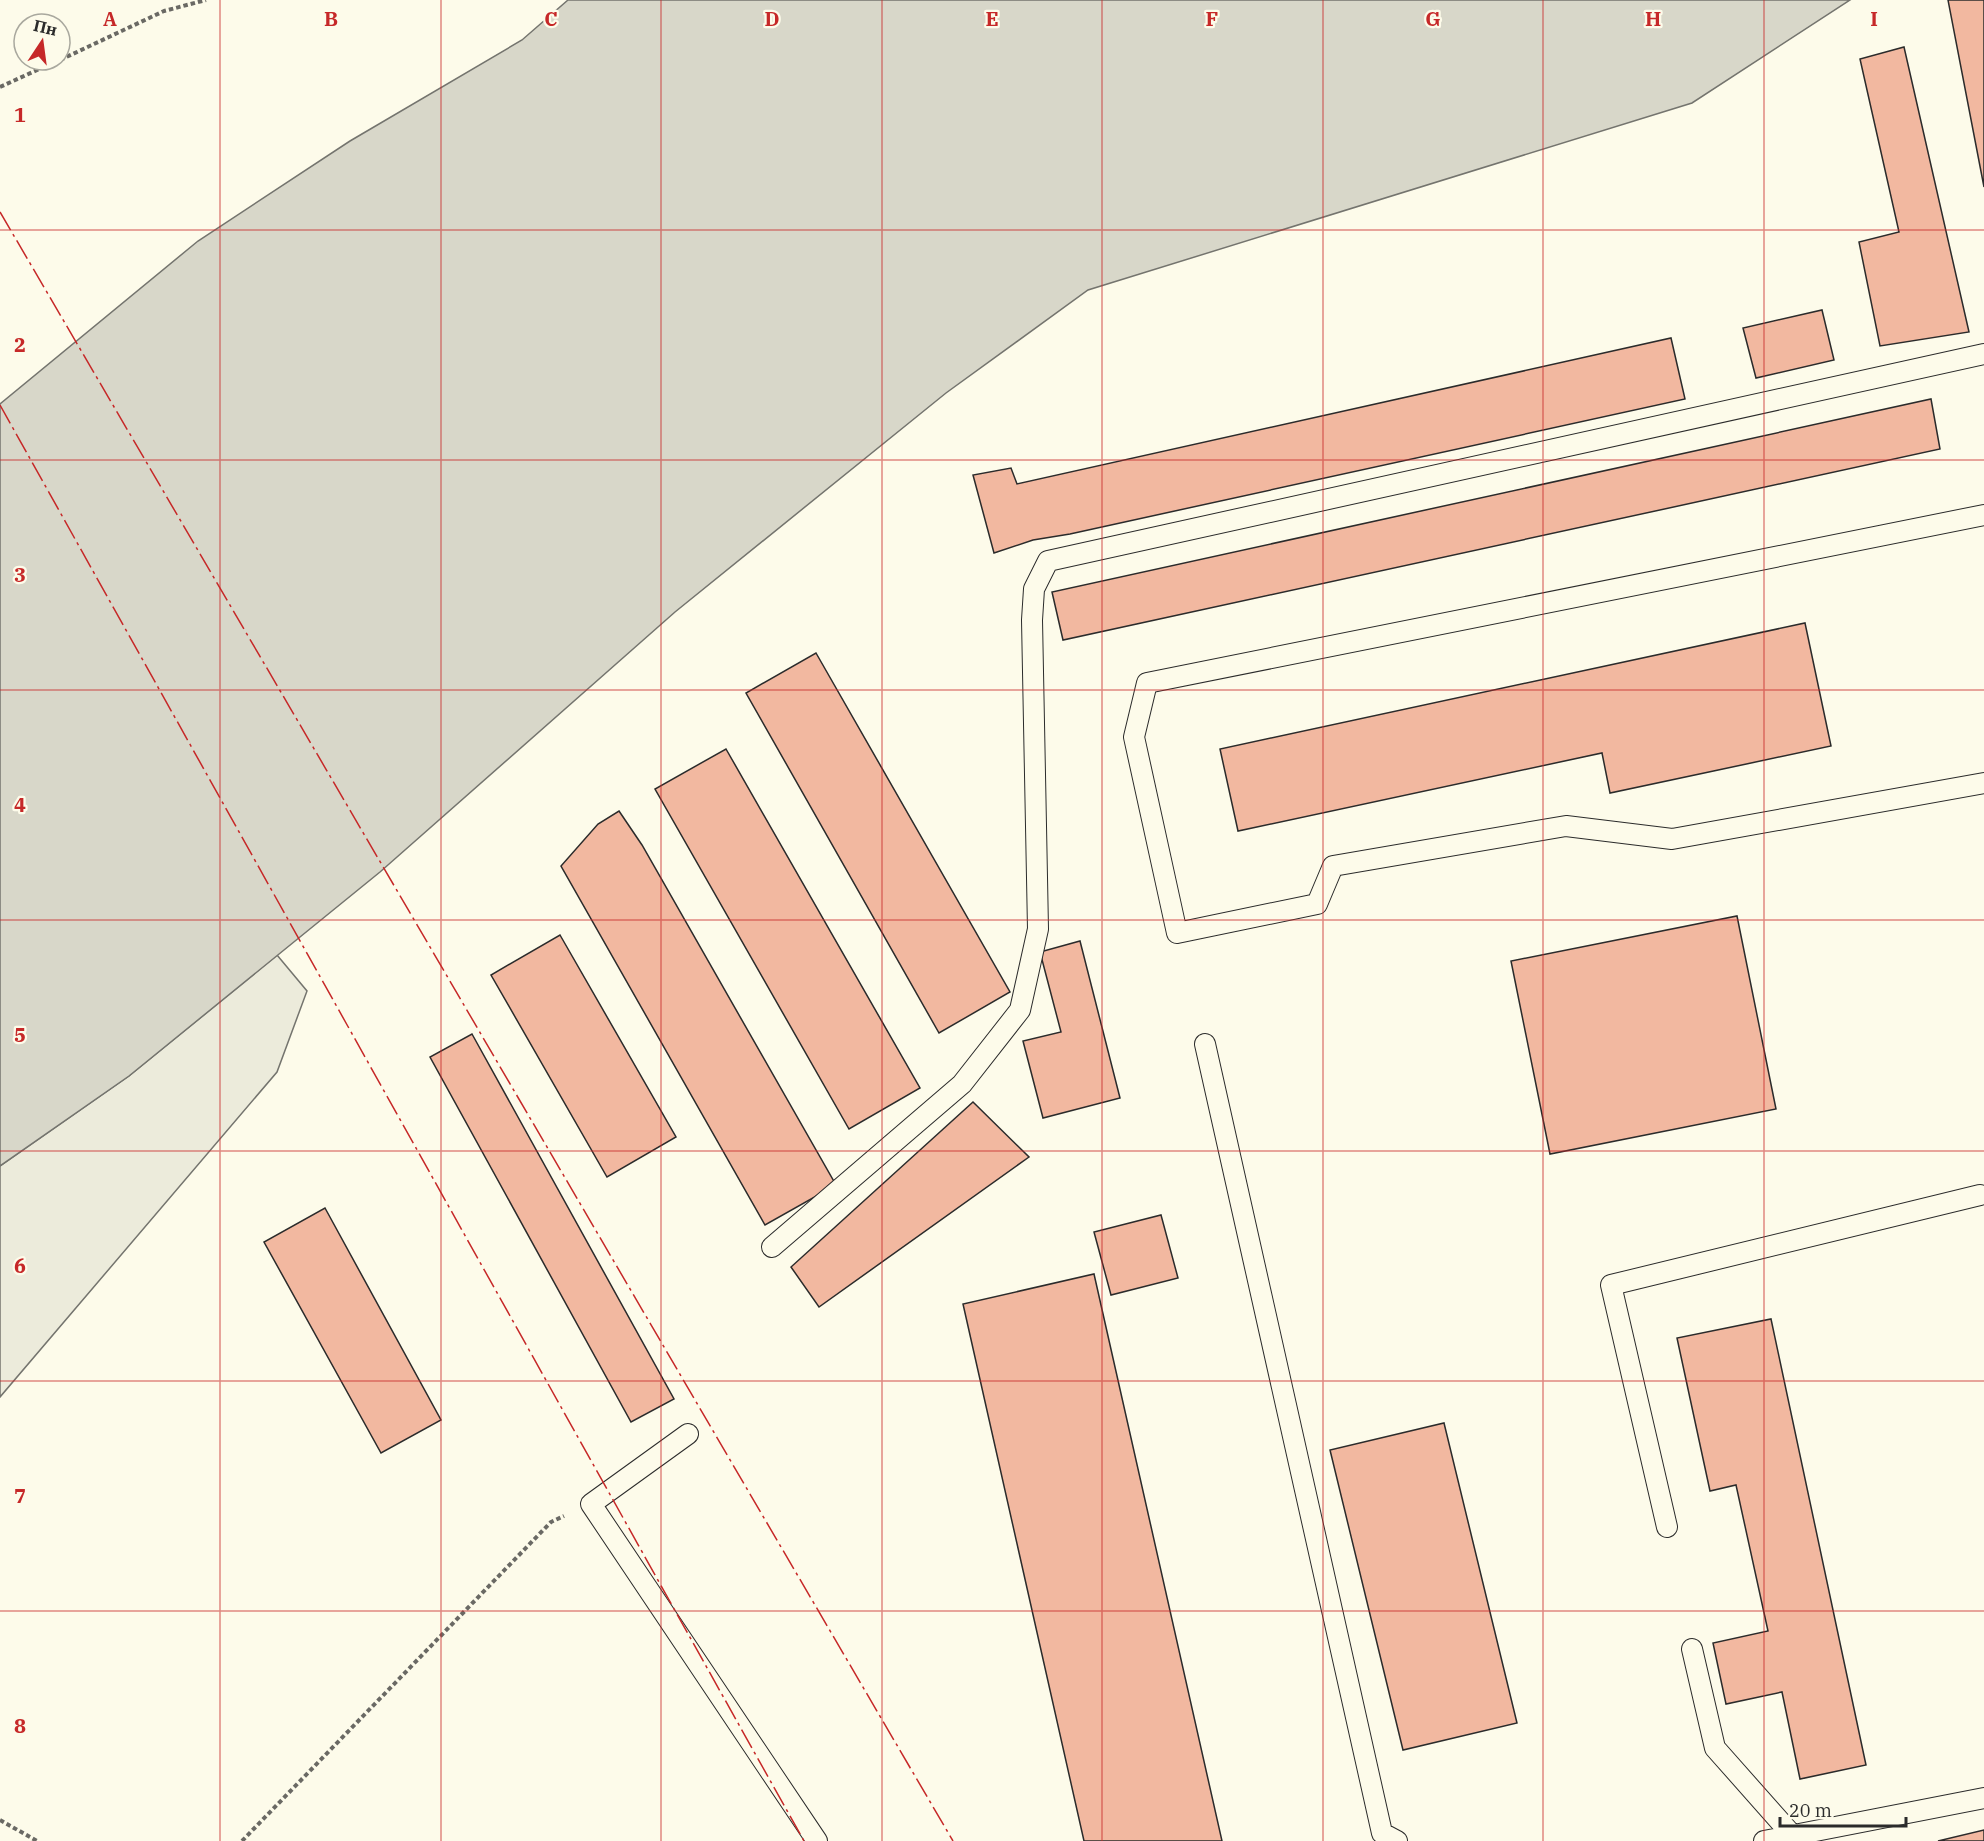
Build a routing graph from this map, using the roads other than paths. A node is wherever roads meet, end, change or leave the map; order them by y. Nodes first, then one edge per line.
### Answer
1 (1984, 354) edge
2 (1984, 515) edge
3 (1984, 783) edge
4 (1205, 1044) dead end
5 (1983, 1200) edge
6 (772, 1247) dead end
7 (688, 1434) dead end
8 (1667, 1527) dead end
9 (1692, 1648) dead end
10 (1984, 1798) edge
11 (1793, 1836) junction
12 (817, 1841) edge
13 (1397, 1841) edge
14 (1764, 1841) edge

1 - 6 lane
2 - 3 lane
4 - 13 lane
5 - 8 lane
7 - 12 lane
9 - 11 lane
10 - 11 lane
11 - 14 lane

